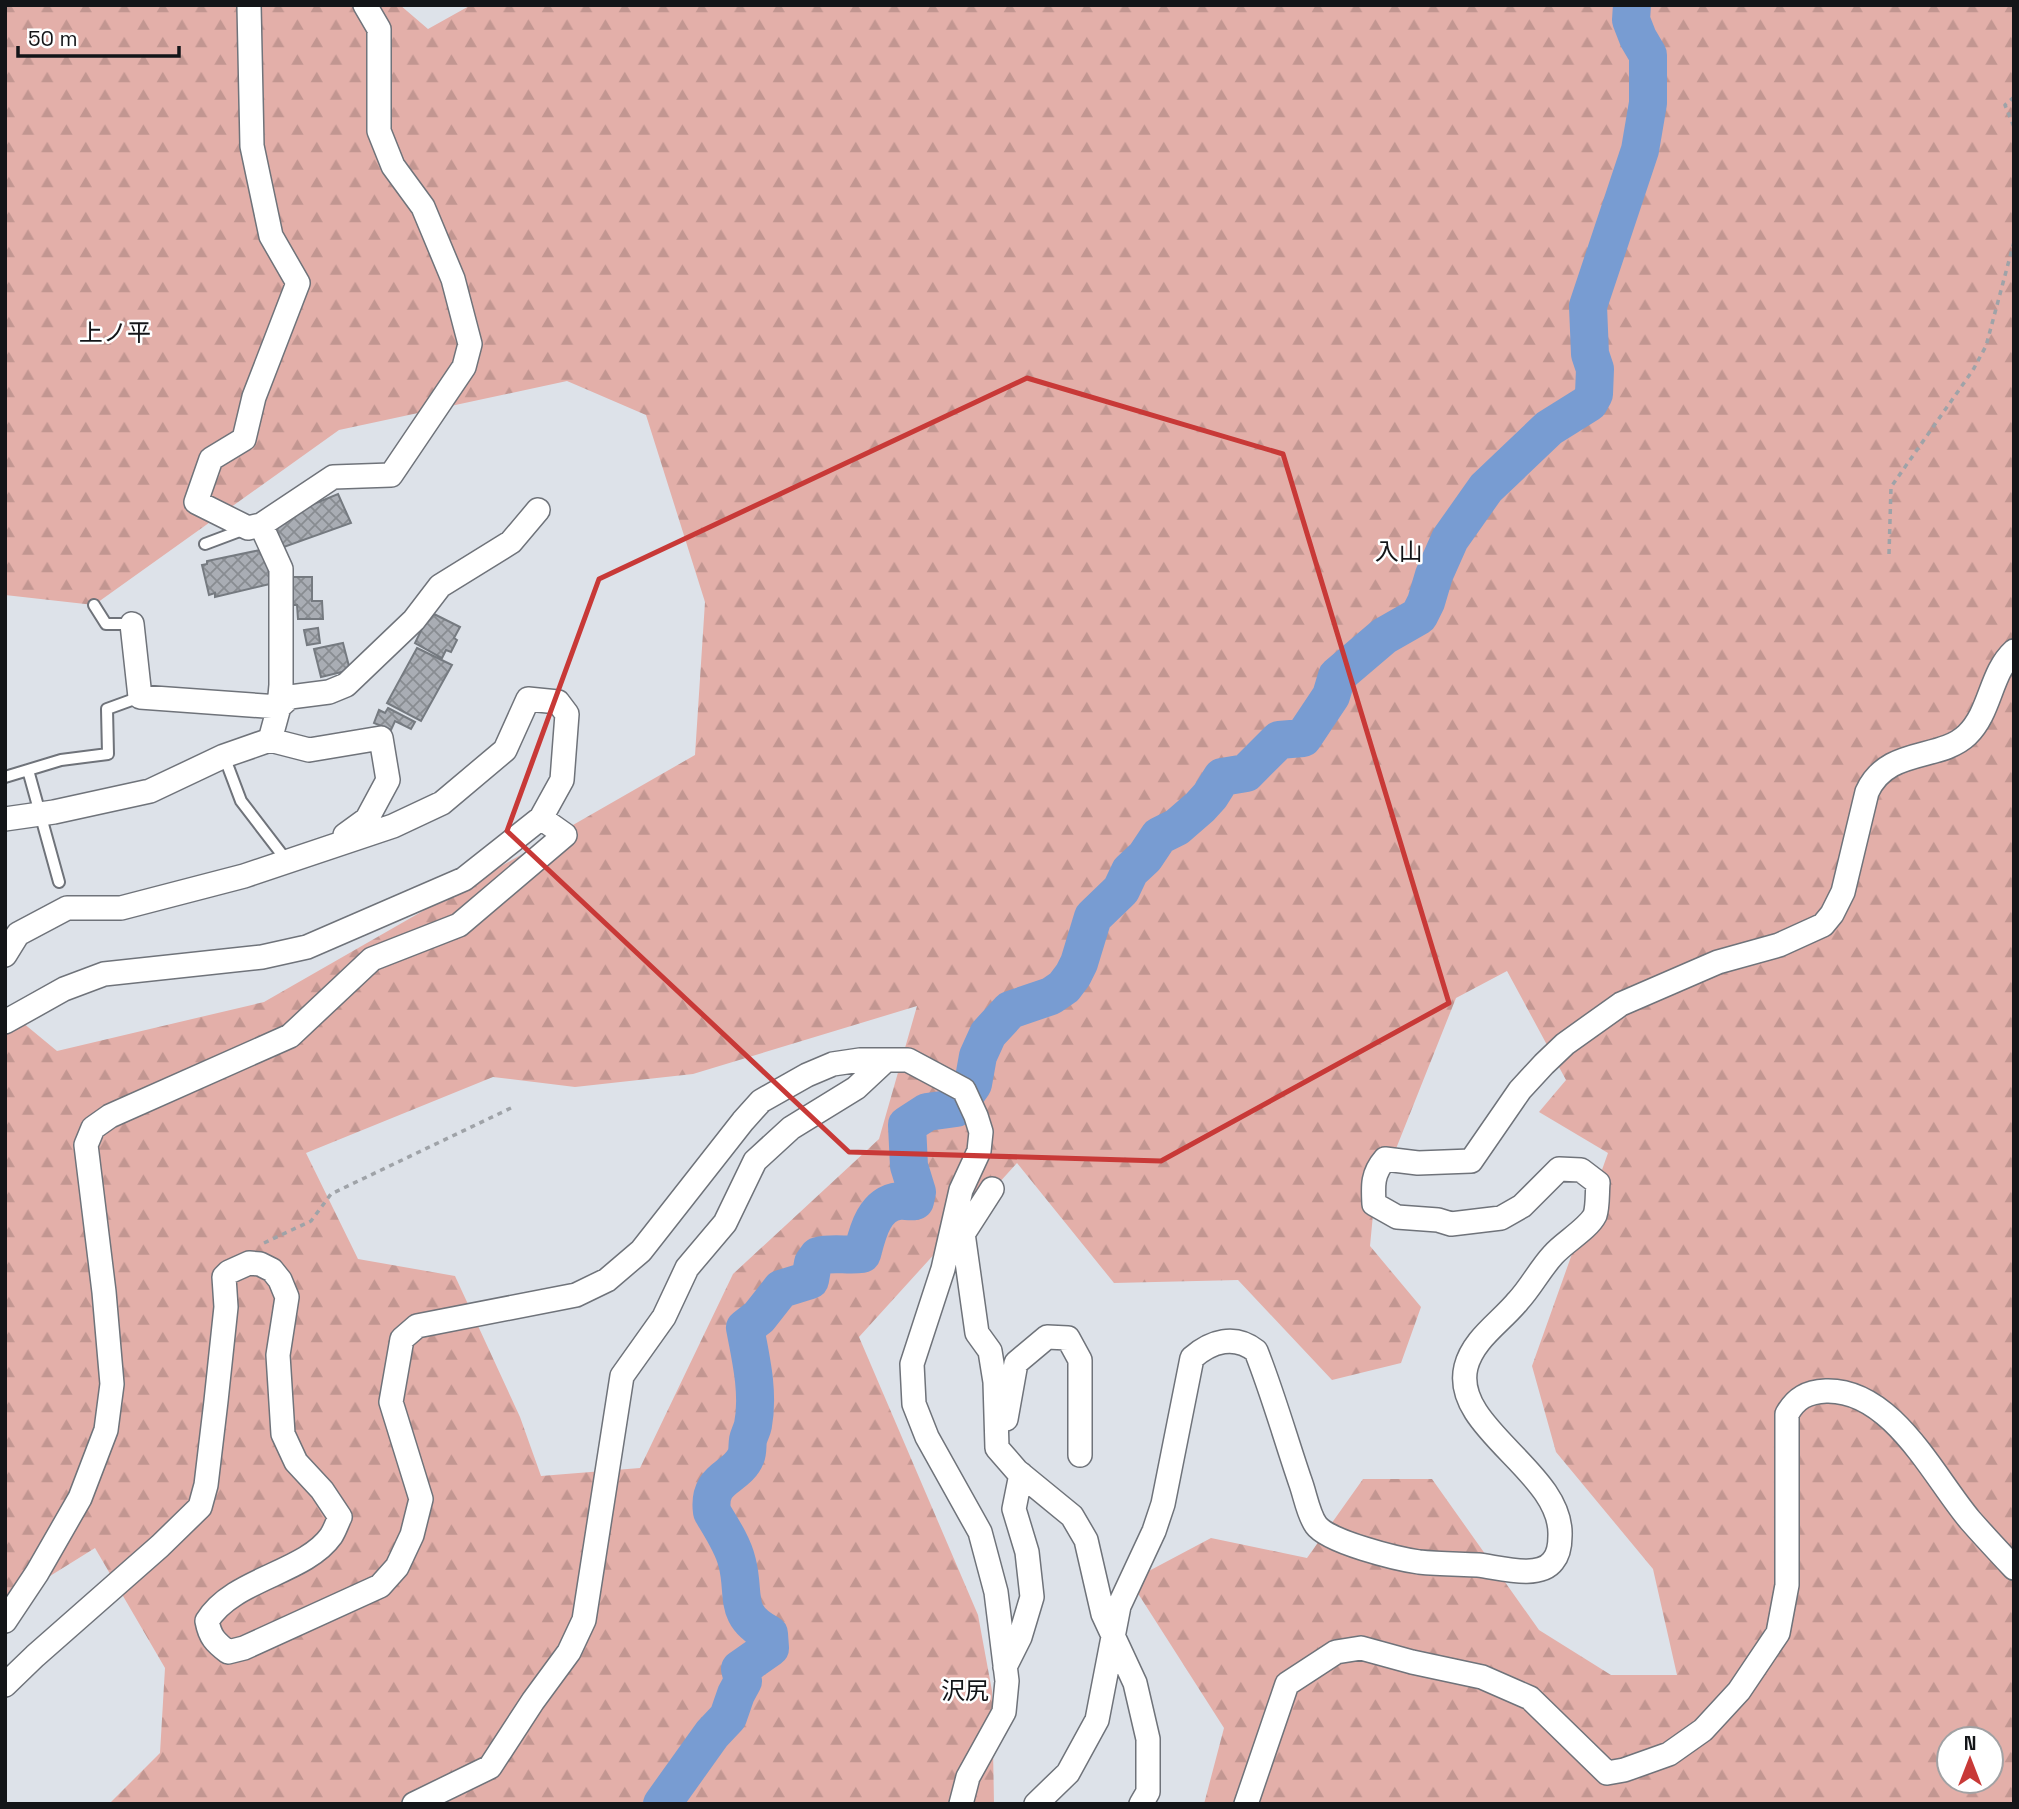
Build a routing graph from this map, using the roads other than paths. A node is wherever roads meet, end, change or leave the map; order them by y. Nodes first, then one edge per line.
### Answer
1 (249, 5) edge
2 (365, 5) edge
3 (538, 510) dead end
4 (254, 527) junction
5 (205, 544) dead end
6 (94, 605) dead end
7 (132, 624) joint
8 (2014, 651) edge
9 (141, 697) junction
10 (279, 707) junction
11 (270, 740) junction
12 (224, 756) junction
13 (28, 770) junction
14 (5, 777) edge
15 (41, 814) junction
16 (541, 818) junction
17 (5, 819) edge
18 (341, 844) junction
19 (287, 861) junction
20 (59, 882) dead end
21 (5, 955) edge
22 (5, 1021) edge
23 (886, 1060) junction
24 (992, 1189) dead end
25 (963, 1233) junction
26 (944, 1262) junction
27 (997, 1430) junction
28 (1080, 1455) dead end
29 (1021, 1474) junction
30 (2014, 1568) edge
31 (5, 1620) edge
32 (1113, 1636) junction
33 (1005, 1667) junction
34 (5, 1685) edge
35 (414, 1804) edge
36 (961, 1804) edge
37 (1037, 1804) edge
38 (1141, 1804) edge
39 (1246, 1804) edge

1 - 4 street
2 - 4 street
3 - 10 street
4 - 5 lane
4 - 10 street
6 - 7 lane
7 - 9 street
8 - 32 street
9 - 10 street
9 - 13 lane
10 - 11 street
11 - 12 street
11 - 18 street
12 - 15 street
12 - 19 lane
13 - 14 lane
13 - 15 lane
15 - 17 street
15 - 20 lane
16 - 18 street
16 - 22 street
16 - 31 street
18 - 19 street
19 - 21 street
23 - 26 street
23 - 34 street
23 - 35 street
24 - 25 street
25 - 26 street
25 - 27 street
26 - 33 street
27 - 28 street
27 - 29 street
29 - 32 street
29 - 33 street
30 - 39 street
32 - 37 street
32 - 38 street
33 - 36 street

